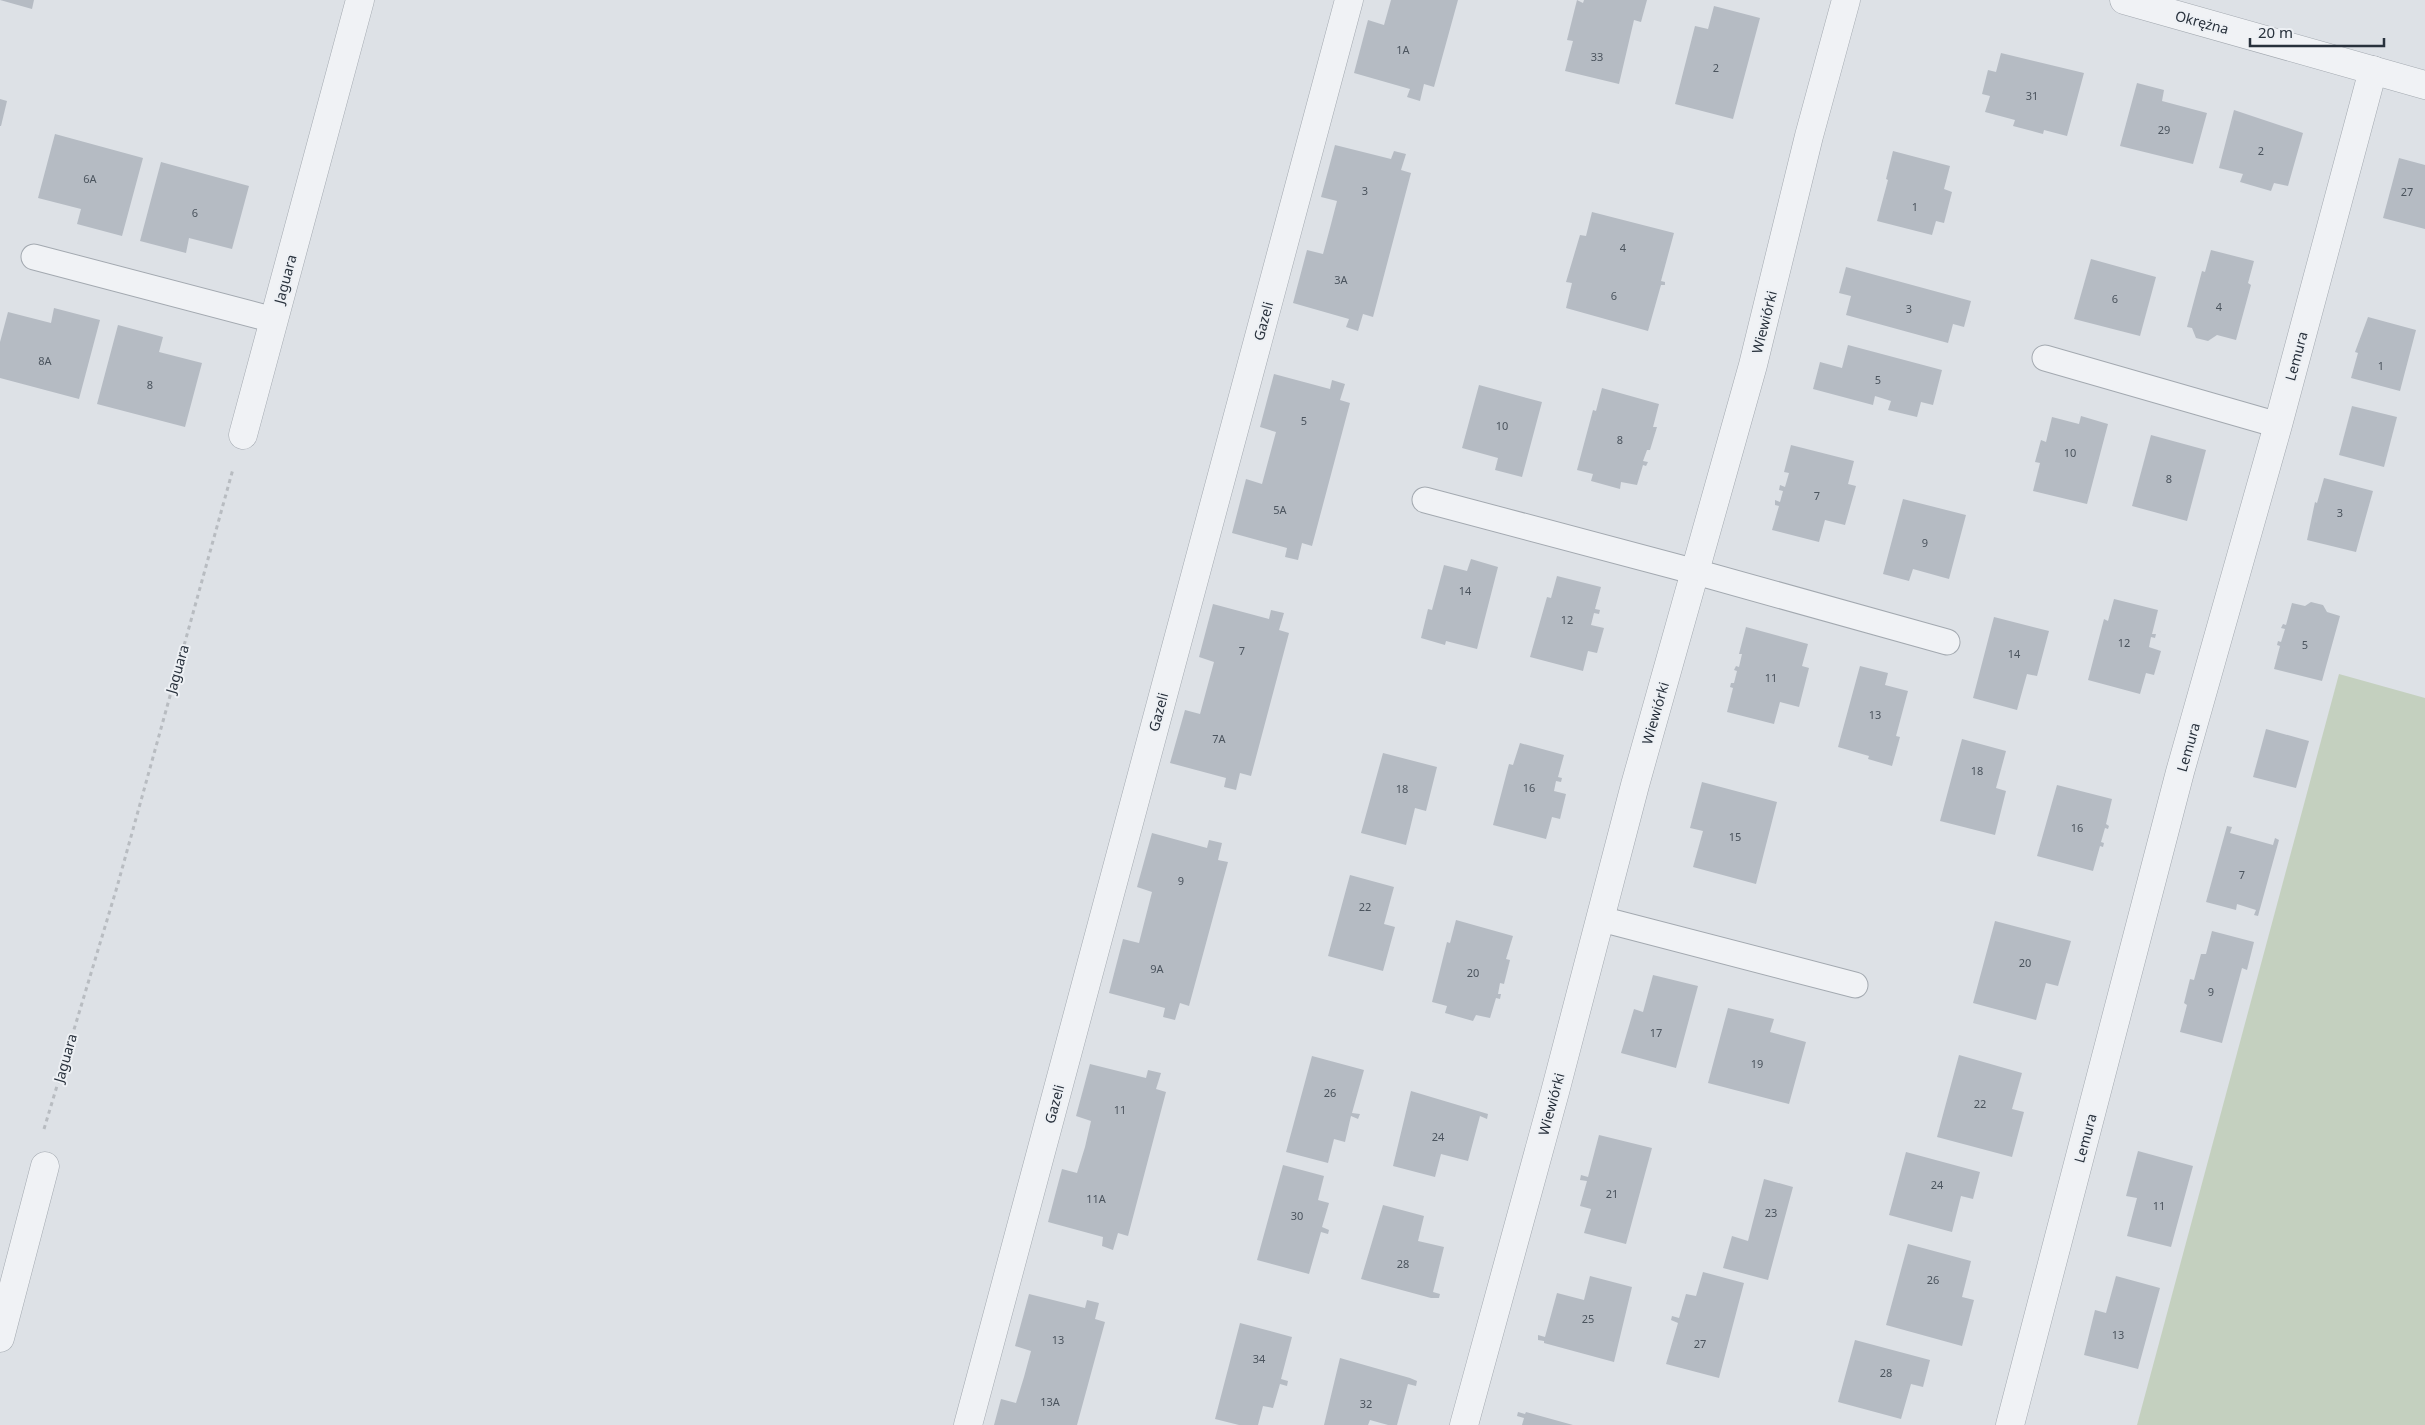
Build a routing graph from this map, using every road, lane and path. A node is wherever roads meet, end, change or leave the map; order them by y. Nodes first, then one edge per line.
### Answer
1 (360, 0) edge
2 (1349, 0) edge
3 (1846, 0) edge
4 (2124, 0) edge
5 (2373, 70) junction
6 (2425, 85) edge
7 (34, 257) dead end
8 (274, 320) junction
9 (2045, 358) dead end
10 (2278, 425) junction
11 (243, 435) joint
12 (1425, 500) dead end
13 (1696, 572) junction
14 (1947, 642) dead end
15 (1601, 918) junction
16 (1855, 985) dead end
17 (45, 1166) joint
18 (0, 1338) edge
19 (968, 1425) edge
20 (1464, 1425) edge
21 (2010, 1425) edge

1 - 8 street, Jaguara
2 - 19 street, Gazeli
3 - 13 street, Wiewiórki
4 - 5 street, Okrężna
5 - 6 street, Okrężna
5 - 10 street, Lemura
7 - 8 lane
8 - 11 street, Jaguara
9 - 10 lane
10 - 21 street, Lemura
11 - 17 path, Jaguara
12 - 13 lane
13 - 14 lane
13 - 15 street, Wiewiórki
15 - 16 lane
15 - 20 street, Wiewiórki
17 - 18 street

